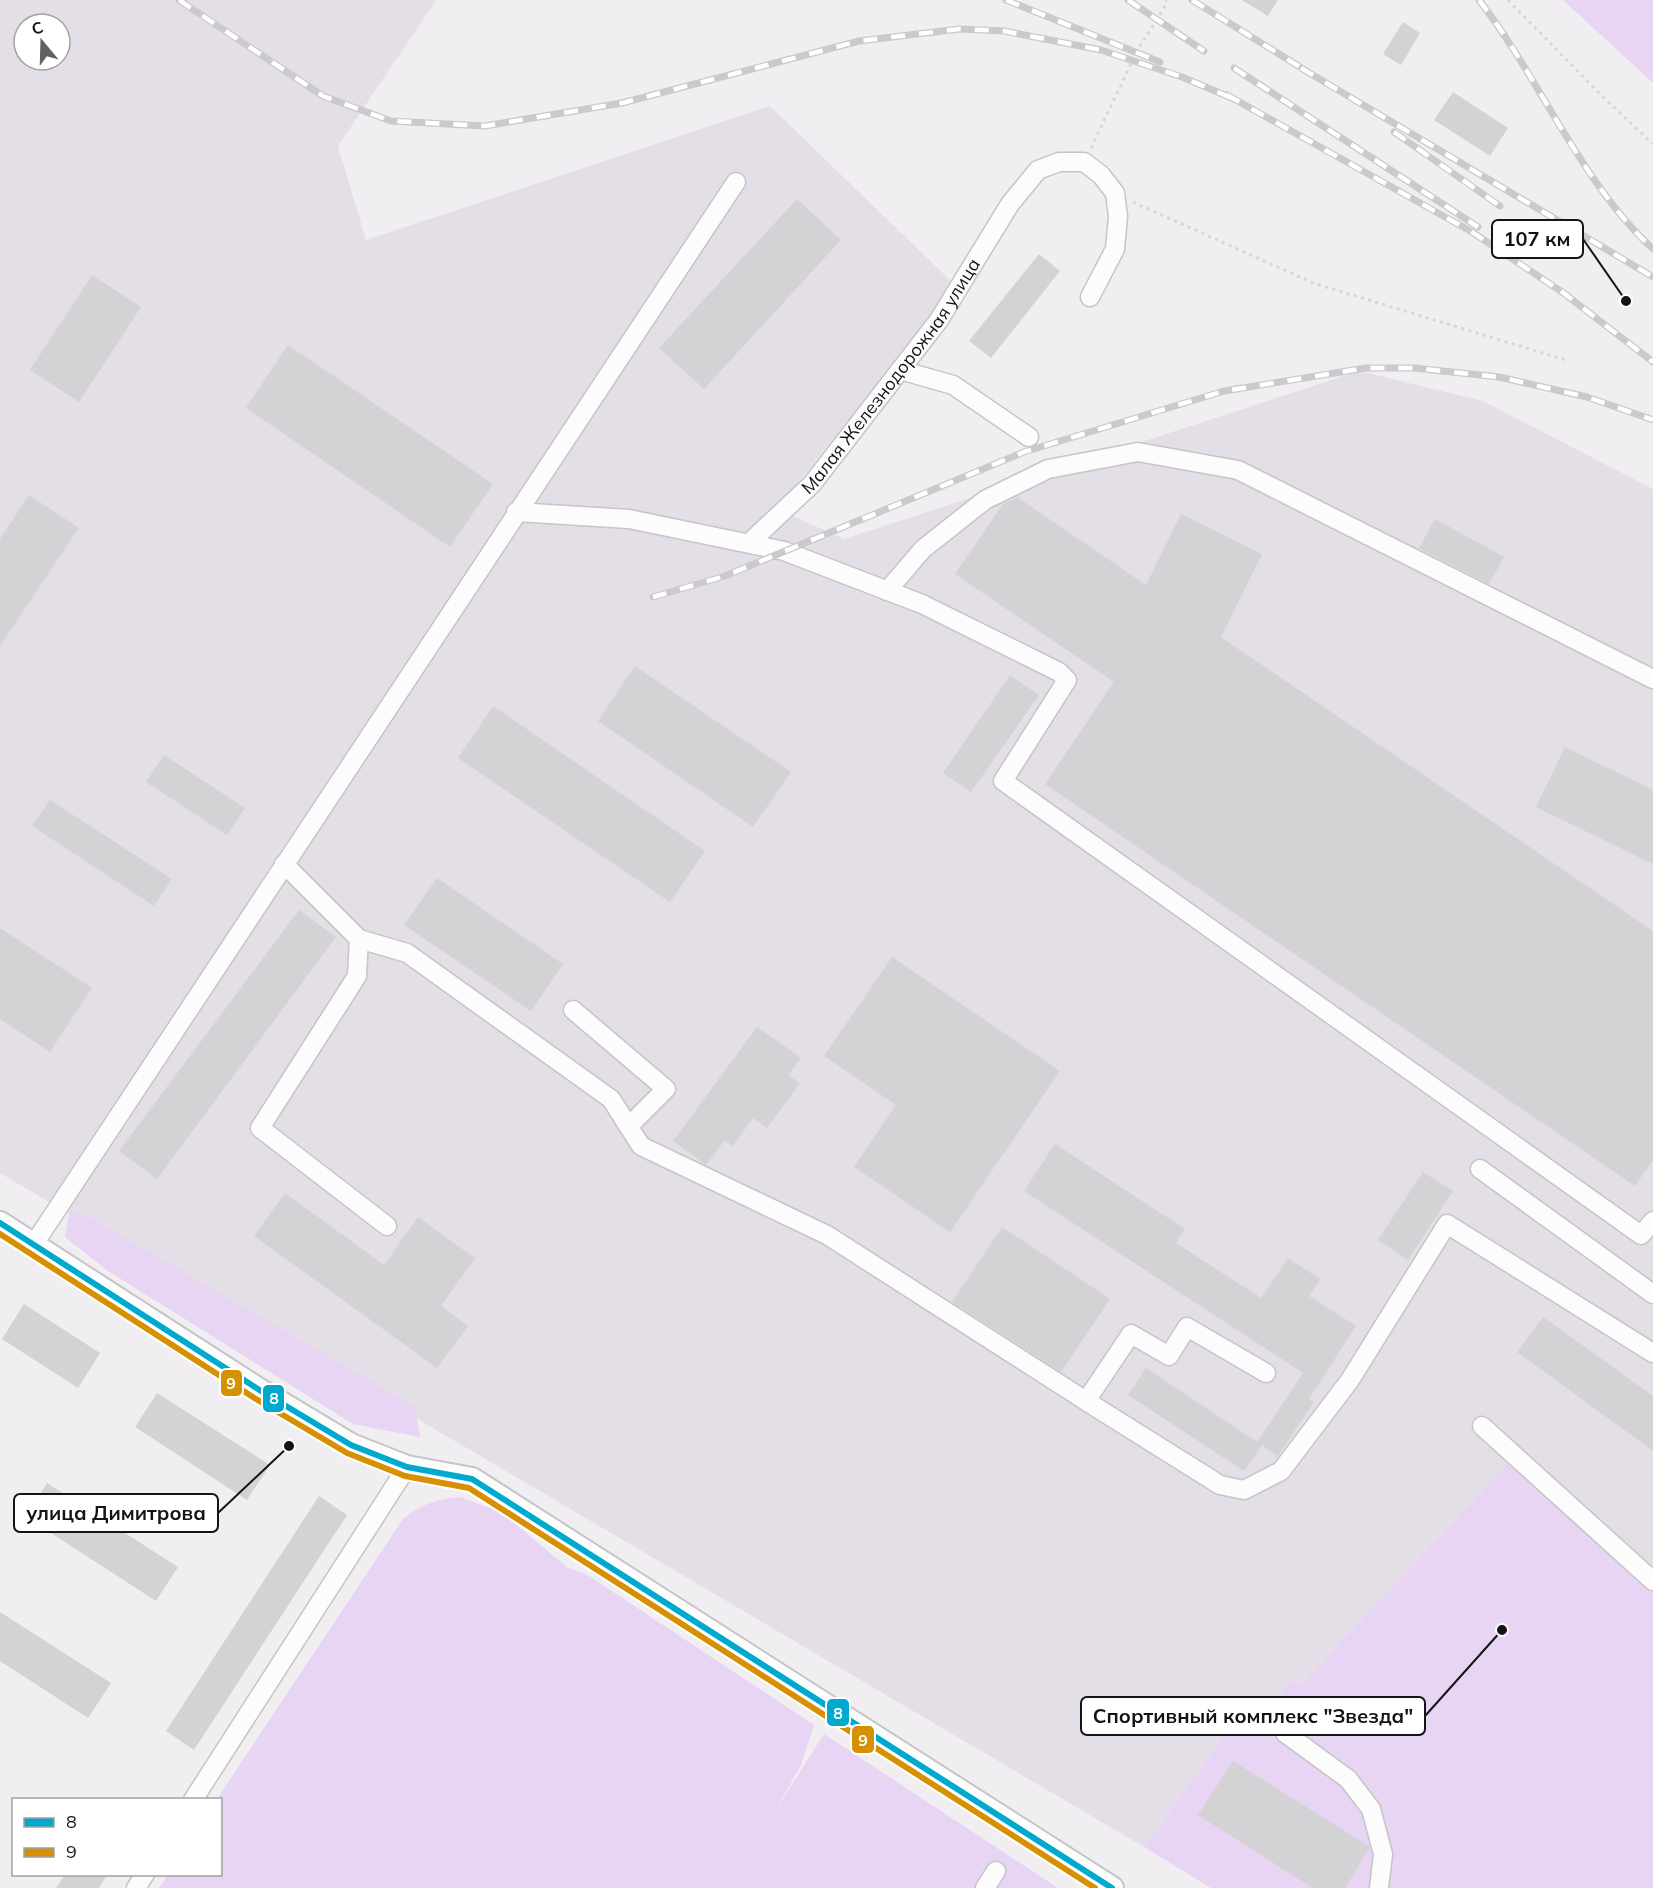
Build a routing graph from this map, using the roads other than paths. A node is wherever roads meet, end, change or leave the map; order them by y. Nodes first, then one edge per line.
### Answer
1 (736, 182) dead end
2 (1090, 297) dead end
3 (900, 370) junction
4 (1029, 437) dead end
5 (516, 512) junction
6 (748, 543) junction
7 (887, 591) junction
8 (1653, 679) edge
9 (284, 864) junction
10 (359, 939) junction
11 (573, 1010) dead end
12 (629, 1126) junction
13 (1480, 1169) dead end
14 (1653, 1221) edge
15 (0, 1223) edge
16 (387, 1226) dead end
17 (34, 1244) junction
18 (1653, 1294) edge
19 (1653, 1353) edge
20 (1266, 1372) dead end
21 (1086, 1401) junction
22 (1482, 1426) dead end
23 (407, 1467) junction
24 (1653, 1581) edge
25 (1285, 1733) dead end
26 (194, 1798) edge
27 (996, 1871) dead end
28 (985, 1888) edge
29 (1112, 1888) edge
30 (1379, 1888) edge

1 - 5 street
2 - 3 street, Малая Железнодорожная улица
3 - 4 street
3 - 6 street, Малая Железнодорожная улица
5 - 6 street
5 - 9 street
6 - 7 street
7 - 8 street
7 - 14 street
9 - 10 street
9 - 17 street
10 - 12 street
10 - 16 street
11 - 12 street
12 - 21 street
13 - 18 street
15 - 17 main road
17 - 23 main road
19 - 21 street
20 - 21 street
22 - 24 street
23 - 26 street
23 - 29 main road
25 - 30 street
27 - 28 street

